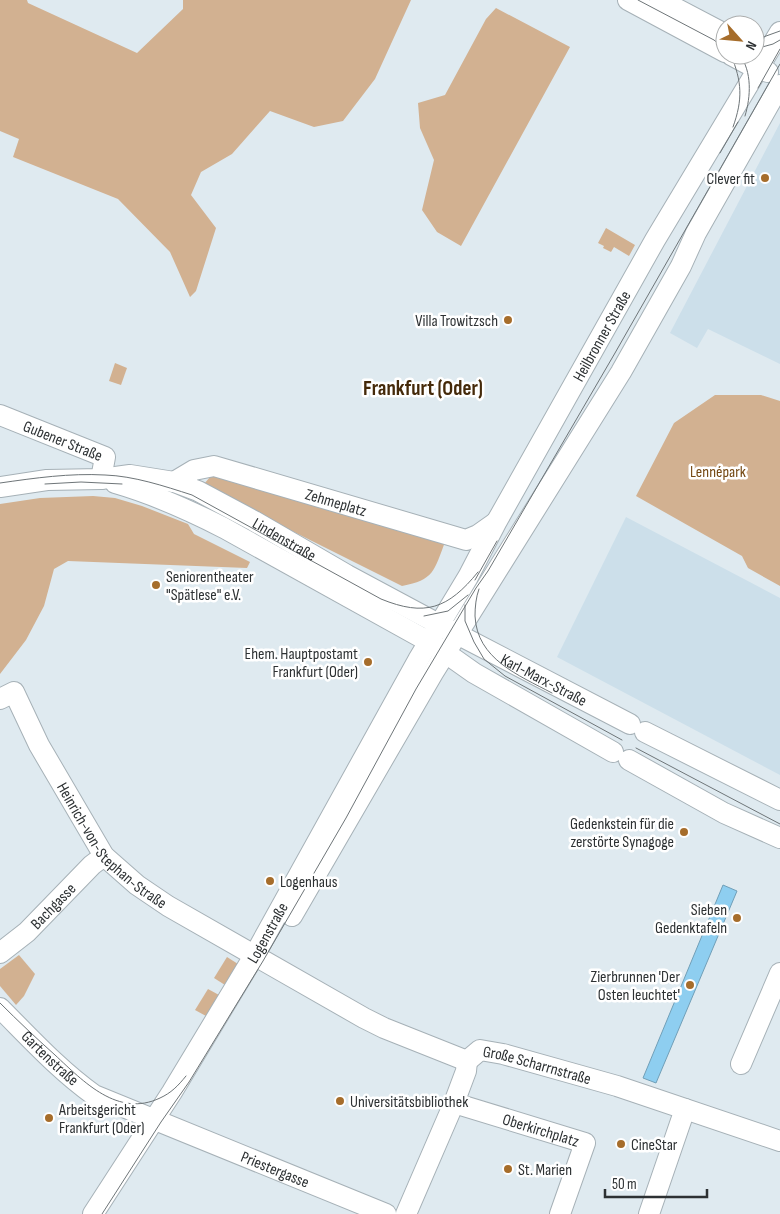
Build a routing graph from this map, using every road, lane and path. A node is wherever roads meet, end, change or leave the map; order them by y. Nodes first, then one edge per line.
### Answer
1 (628, 0) edge
2 (660, 0) edge
3 (715, 29) edge
4 (780, 32) edge
5 (715, 47) edge
6 (765, 51) edge
7 (765, 63) edge
8 (756, 65) edge
9 (780, 74) edge
10 (780, 85) edge
11 (0, 415) edge
12 (101, 479) junction
13 (174, 482) junction
14 (0, 487) edge
15 (497, 521) junction
16 (449, 629) junction
17 (429, 642) junction
18 (446, 653) junction
19 (7, 696) edge
20 (780, 800) edge
21 (780, 838) edge
22 (104, 856) junction
23 (0, 953) edge
24 (260, 959) junction
25 (780, 973) edge
26 (0, 1008) edge
27 (467, 1060) junction
28 (741, 1064) dead end
29 (454, 1103) junction
30 (685, 1109) junction
31 (158, 1122) junction
32 (780, 1141) edge
33 (93, 1214) edge
34 (105, 1214) edge
35 (386, 1214) edge
36 (406, 1214) edge
37 (560, 1214) edge
38 (649, 1214) edge

1 - 5 street
2 - 3 street
4 - 6 street, Heilbronner Straße
7 - 9 street
8 - 15 street, Heilbronner Straße
10 - 16 street, Heilbronner Straße
11 - 12 street, Gubener Straße
12 - 13 street, Lindenstraße
12 - 14 street, Lindenstraße
12 - 17 street, Lindenstraße
13 - 15 street, Zehmeplatz
13 - 16 street, Lindenstraße
15 - 16 street, Heilbronner Straße
16 - 17 street, Heilbronner Straße
16 - 18 street, Heilbronner Straße
16 - 20 street, Karl-Marx-Straße
17 - 18 street, Lindenstraße
17 - 24 street, Logenstraße
18 - 21 street, Karl-Marx-Straße
18 - 24 street, Logenstraße
19 - 22 street, Heinrich-von-Stephan-Straße
22 - 23 street, Bachgasse
22 - 24 street, Heinrich-von-Stephan-Straße
24 - 27 street, Große Scharrnstraße
24 - 31 street, Logenstraße
25 - 28 street
26 - 31 street, Gartenstraße
27 - 29 street
27 - 30 street, Große Scharrnstraße
29 - 36 street
29 - 37 street, Oberkirchplatz
30 - 32 street, Große Scharrnstraße
30 - 38 street
31 - 33 street, Logenstraße
31 - 34 street, Logenstraße
31 - 35 street, Priestergasse

